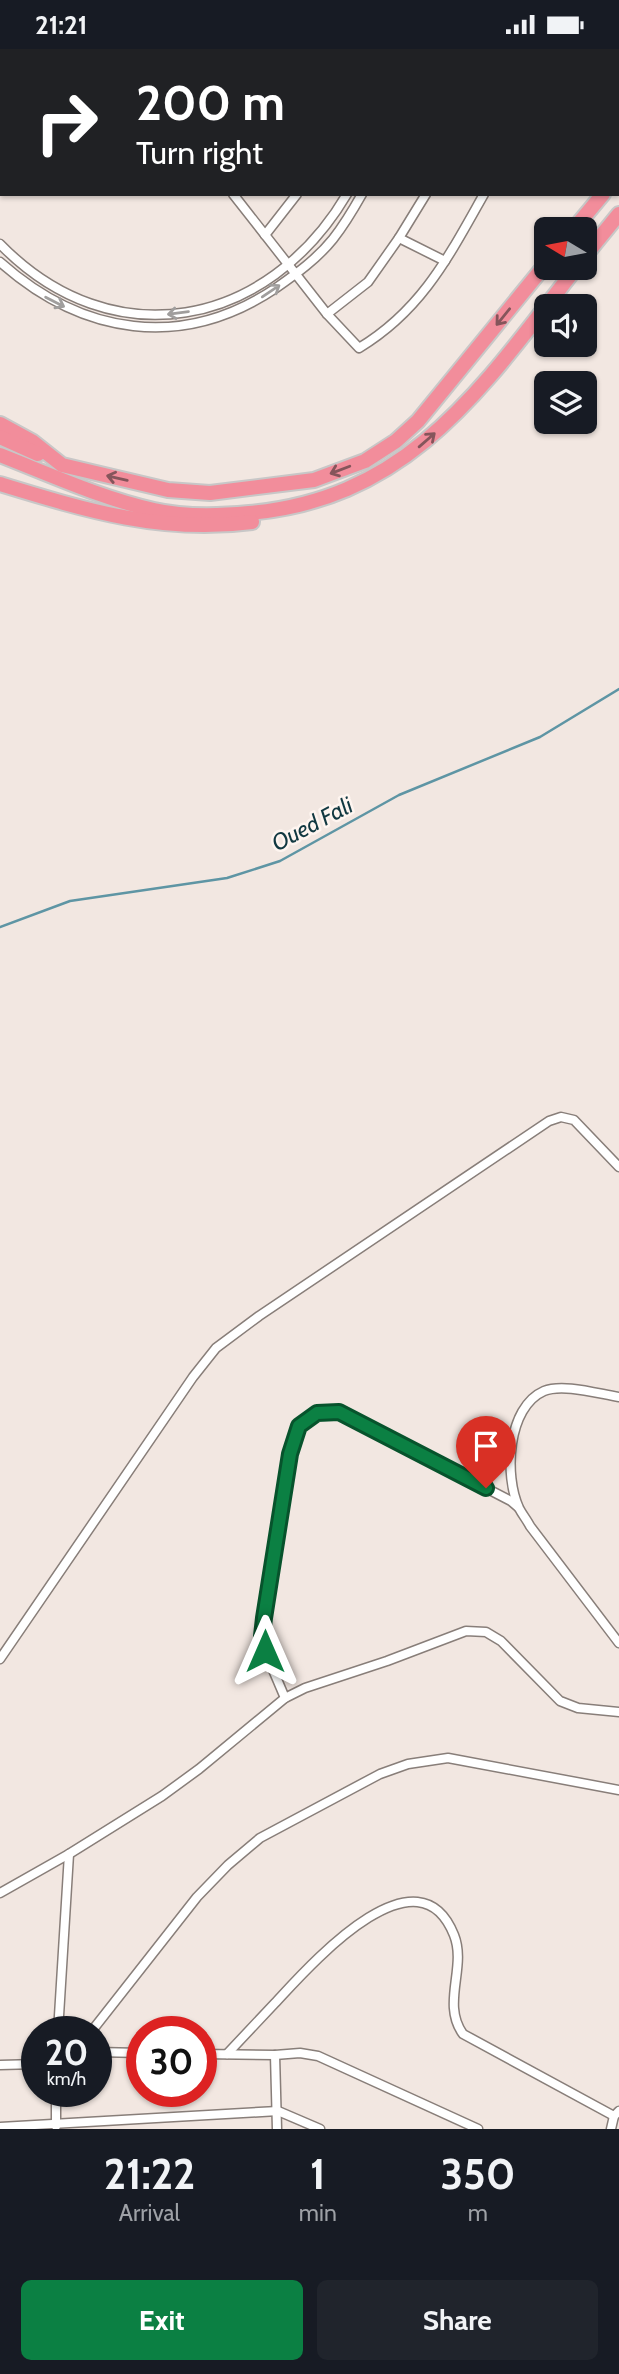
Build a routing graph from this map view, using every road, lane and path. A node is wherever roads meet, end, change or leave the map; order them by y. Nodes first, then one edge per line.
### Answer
1 (235, 196) edge
2 (295, 196) edge
3 (346, 196) edge
4 (361, 196) edge
5 (425, 196) edge
6 (483, 196) edge
7 (601, 196) edge
8 (619, 214) edge
9 (584, 217) edge
10 (265, 236) junction
11 (399, 238) junction
12 (597, 241) edge
13 (0, 244) edge
14 (445, 261) junction
15 (0, 263) edge
16 (289, 265) junction
17 (296, 274) junction
18 (534, 279) edge
19 (566, 280) edge
20 (327, 314) junction
21 (0, 424) edge
22 (0, 437) edge
23 (0, 455) edge
24 (62, 465) junction
25 (0, 484) edge
26 (304, 503) junction
27 (619, 1167) edge
28 (619, 1397) edge
29 (518, 1507) junction
30 (619, 1643) edge
31 (0, 1659) edge
32 (285, 1698) junction
33 (619, 1712) edge
34 (619, 1790) edge
35 (69, 1854) junction
36 (0, 1893) edge
37 (59, 2016) edge
38 (104, 2016) edge
39 (217, 2054) edge
40 (227, 2054) junction
41 (275, 2055) junction
42 (21, 2065) edge
43 (0, 2066) edge
44 (56, 2107) edge
45 (278, 2112) junction
46 (617, 2114) edge
47 (0, 2127) edge
48 (56, 2127) edge
49 (278, 2129) edge
50 (320, 2129) edge
51 (478, 2129) edge
52 (611, 2129) edge

1 - 10 street
2 - 10 street
3 - 16 street
4 - 17 street
5 - 11 street
6 - 14 street
7 - 9 highway
8 - 12 highway
10 - 16 street
11 - 14 street
11 - 20 street
16 -> 13 street
14 - 20 street
15 -> 17 street
16 - 17 street
17 - 20 street
18 -> 24 highway
26 -> 19 highway
21 - 24 highway
22 - 24 highway
23 - 26 highway
25 - 26 highway
27 - 31 street
28 - 29 street
29 - 30 street
29 - 32 street
32 - 33 street
32 - 35 street
34 - 38 street
35 - 36 street
35 - 37 street
39 - 40 street
40 - 41 street
40 - 46 street
41 - 45 street
41 - 51 street
42 - 43 street
44 - 48 street
45 - 48 street
45 - 49 street
45 - 50 street
46 - 52 street
47 - 48 street

